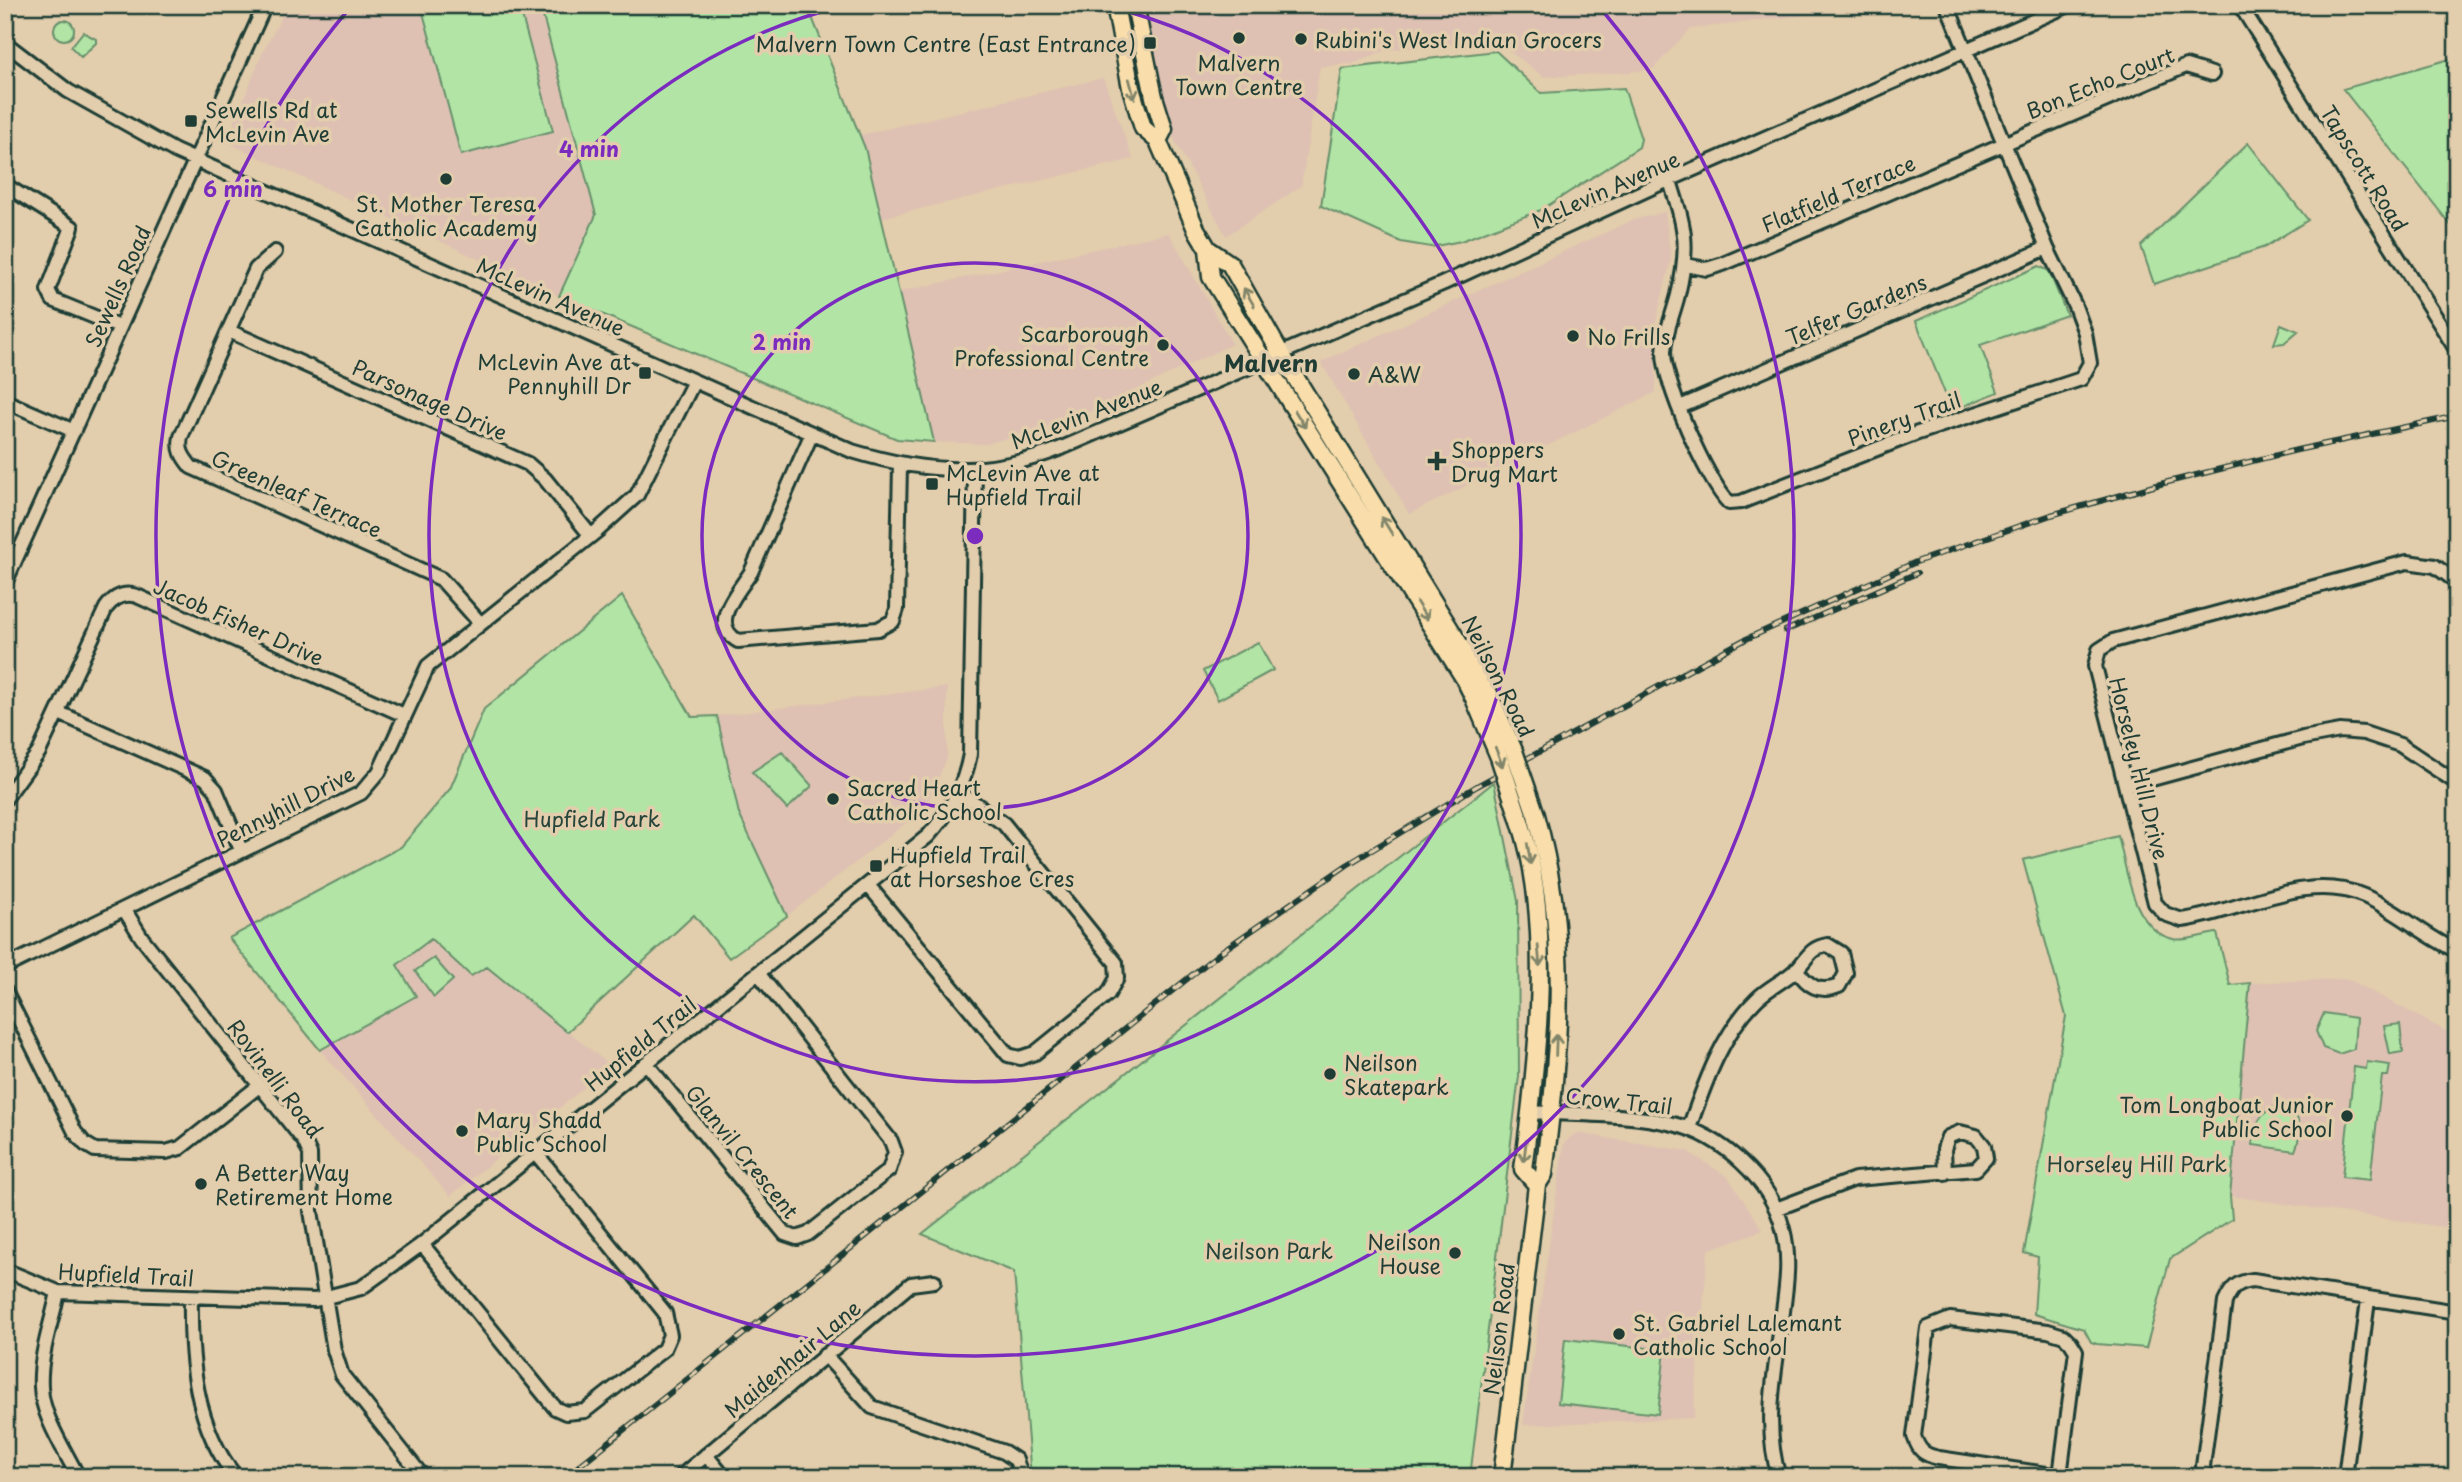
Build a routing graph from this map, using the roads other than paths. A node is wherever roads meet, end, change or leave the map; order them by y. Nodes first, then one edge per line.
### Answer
1 (265, 5) edge
2 (1115, 5) edge
3 (1135, 5) edge
4 (1947, 5) edge
5 (2070, 5) edge
6 (2240, 5) edge
7 (1138, 27) junction
8 (1119, 30) junction
9 (5, 43) edge
10 (1966, 51) junction
11 (2212, 74) dead end
12 (1158, 141) junction
13 (2004, 142) junction
14 (195, 160) junction
15 (1670, 181) junction
16 (5, 185) edge
17 (2047, 248) junction
18 (1208, 249) junction
19 (275, 252) dead end
20 (1685, 265) junction
21 (119, 327) junction
22 (229, 331) junction
23 (2457, 351) edge
24 (1281, 354) junction
25 (1264, 361) junction
26 (694, 380) junction
27 (5, 401) edge
28 (1680, 407) junction
29 (74, 431) junction
30 (813, 433) junction
31 (901, 466) junction
32 (975, 469) junction
33 (592, 536) junction
34 (2457, 582) edge
35 (5, 583) edge
36 (480, 623) junction
37 (1480, 693) junction
38 (58, 713) junction
39 (404, 715) junction
40 (2457, 783) edge
41 (2126, 786) junction
42 (959, 792) junction
43 (5, 799) edge
44 (241, 849) junction
45 (868, 885) junction
46 (124, 909) junction
47 (2457, 951) edge
48 (5, 967) edge
49 (1796, 970) dead end
50 (758, 973) junction
51 (5, 991) edge
52 (646, 1063) junction
53 (259, 1086) junction
54 (1530, 1112) junction
55 (1551, 1113) junction
56 (1689, 1128) junction
57 (535, 1152) junction
58 (1945, 1173) dead end
59 (1537, 1185) junction
60 (1776, 1209) junction
61 (422, 1244) junction
62 (5, 1270) edge
63 (934, 1281) dead end
64 (58, 1292) junction
65 (191, 1298) junction
66 (327, 1298) junction
67 (2368, 1300) junction
68 (2457, 1312) edge
69 (825, 1355) junction
70 (706, 1455) junction
71 (2060, 1476) edge
72 (78, 1477) edge
73 (236, 1477) edge
74 (423, 1477) edge
75 (680, 1477) edge
76 (724, 1477) edge
77 (1022, 1477) edge
78 (1502, 1477) edge
79 (1779, 1477) edge
80 (2205, 1477) edge
81 (2345, 1477) edge

1 - 14 street, Sewells Road
2 - 8 main road, Neilson Road
3 - 7 main road, Neilson Road
4 - 10 street, Pinery Trail
5 - 10 street, McLevin Avenue
6 - 23 street, Tapscott Road
7 - 8 main road
7 - 12 main road, Neilson Road
8 -> 12 main road, Neilson Road
9 - 14 street, McLevin Avenue
10 - 13 street, Pinery Trail
10 - 15 street, McLevin Avenue
11 - 13 street, Bon Echo Court
12 - 18 main road, Neilson Road
13 - 17 street, Pinery Trail
13 - 20 street, Flatfield Terrace
14 - 21 street, Sewells Road
14 - 26 street, McLevin Avenue
15 - 20 street, Pinery Trail
15 - 24 street, McLevin Avenue
16 - 21 street
17 - 28 street, Telfer Gardens
17 - 28 street, Pinery Trail
24 -> 18 main road, Neilson Road
18 - 25 main road, Neilson Road
19 - 22 street, Greenleaf Terrace
20 - 28 street, Pinery Trail
21 - 29 street, Sewells Road
22 - 33 street, Parsonage Drive
22 - 36 street, Greenleaf Terrace
24 - 25 street, McLevin Avenue
37 -> 24 main road, Neilson Road
25 - 32 street, McLevin Avenue
25 -> 37 main road, Neilson Road
26 - 30 street, McLevin Avenue
26 - 33 street, Pennyhill Drive
27 - 29 street
29 - 35 street, Sewells Road
30 - 31 street, McLevin Avenue
30 - 31 street
31 - 32 street, McLevin Avenue
32 - 42 street, Hupfield Trail
33 - 36 street, Pennyhill Drive
34 - 41 street, Horseley Hill Drive
36 - 39 street, Pennyhill Drive
37 -> 54 main road, Neilson Road, bridge
55 -> 37 main road, Neilson Road, bridge
38 - 39 street, Jacob Fisher Drive
38 - 43 street, Jacob Fisher Drive
38 - 44 street
39 - 44 street, Pennyhill Drive
40 - 41 street
41 - 47 street, Horseley Hill Drive
42 - 45 street, Hupfield Trail
42 - 45 street
44 - 46 street, Pennyhill Drive
45 - 50 street, Hupfield Trail
46 - 48 street, Pennyhill Drive
46 - 53 street, Rovinelli Road
49 - 56 street
50 - 52 street, Hupfield Trail
50 - 52 street, Glanvil Crescent
51 - 53 street
52 - 57 street, Hupfield Trail
53 - 66 street, Rovinelli Road
54 - 55 street, Crow Trail
54 -> 59 main road, Neilson Road
55 - 56 street, Crow Trail
55 - 59 main road, Neilson Road
56 - 60 street, Crow Trail
57 - 61 street, Hupfield Trail
57 - 61 street
58 - 60 street
59 - 78 main road, Neilson Road
60 - 79 street, Crow Trail
61 - 66 street, Hupfield Trail
62 - 64 street, Hupfield Trail
63 - 69 street, Maidenhair Lane
64 - 65 street, Hupfield Trail
64 - 72 street
65 - 66 street, Hupfield Trail
65 - 73 street
66 - 74 street, Rovinelli Road
67 - 68 street
67 - 80 street
67 - 81 street
69 - 70 street, Maidenhair Lane
69 - 77 street
70 - 75 street, Maidenhair Lane
70 - 76 street
71 - 71 street

